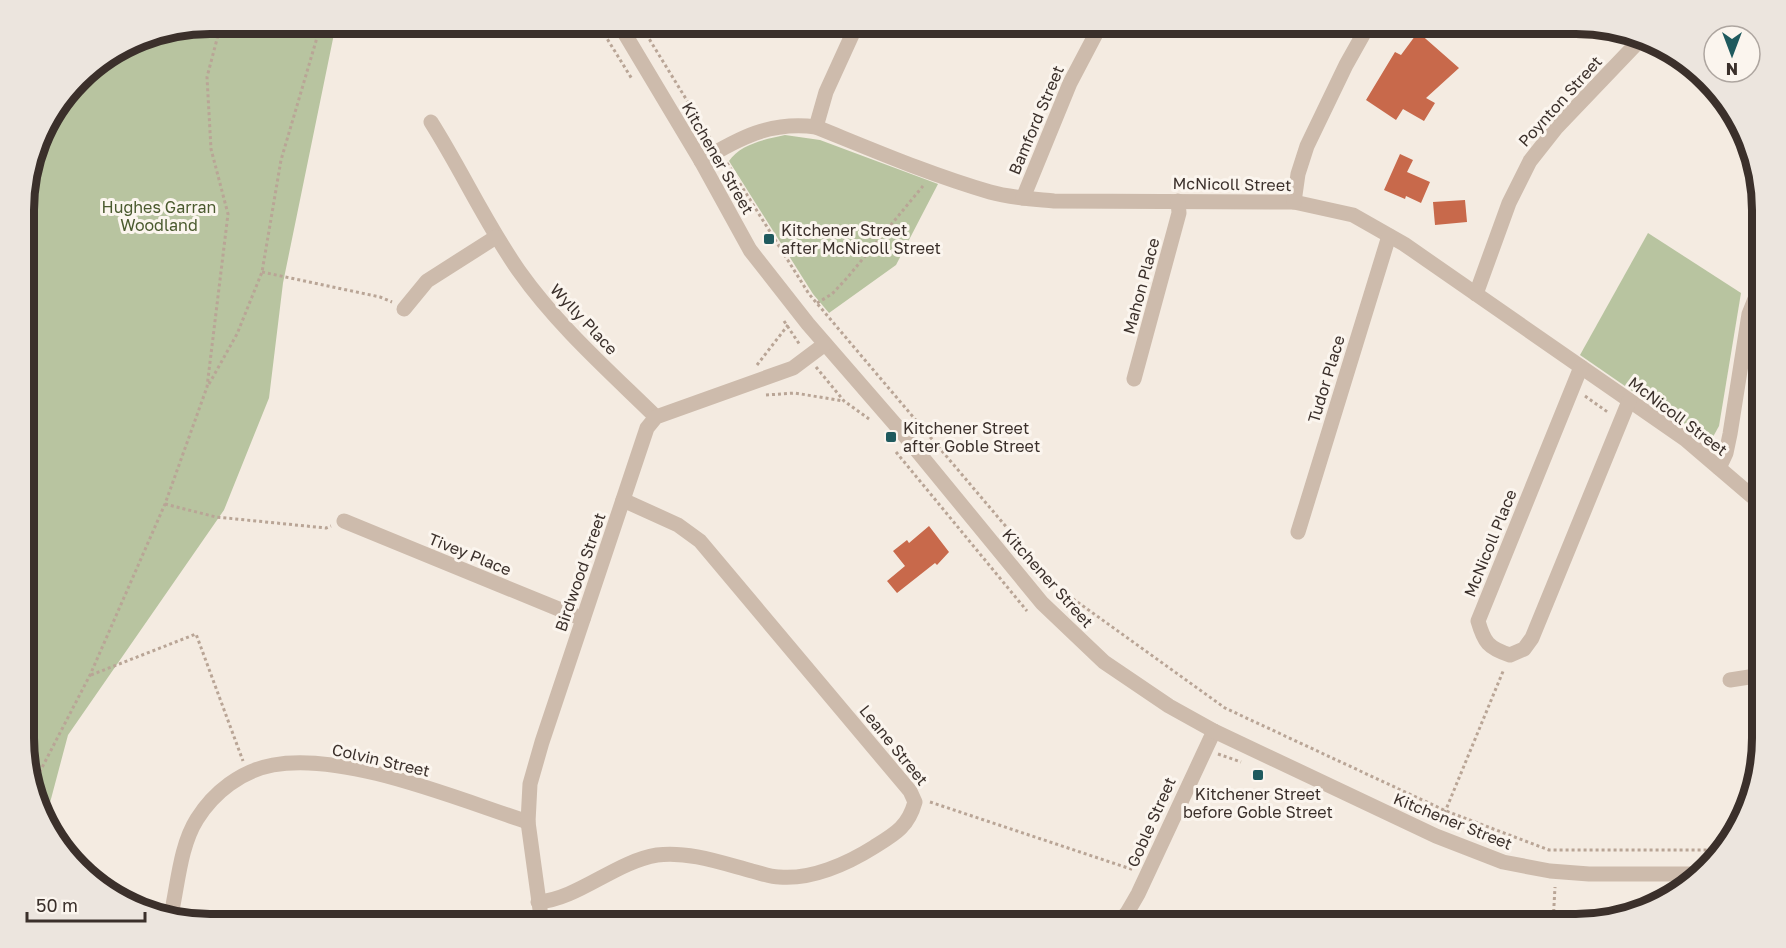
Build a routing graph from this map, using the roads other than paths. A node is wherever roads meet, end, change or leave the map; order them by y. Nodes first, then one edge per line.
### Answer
1 (625, 34) edge
2 (852, 34) edge
3 (1096, 34) edge
4 (1363, 34) edge
5 (1635, 45) edge
6 (431, 122) dead end
7 (816, 127) junction
8 (701, 161) junction
9 (1023, 198) junction
10 (1178, 201) junction
11 (1294, 202) junction
12 (1389, 236) junction
13 (496, 237) junction
14 (1476, 294) junction
15 (1752, 306) edge
16 (404, 309) road end
17 (825, 344) junction
18 (1581, 367) junction
19 (1134, 379) dead end
20 (1629, 400) junction
21 (656, 417) junction
22 (1719, 468) junction
23 (1752, 496) edge
24 (623, 500) junction
25 (344, 521) road end
26 (1298, 532) dead end
27 (583, 620) junction
28 (1752, 677) edge
29 (1730, 680) dead end
30 (1214, 731) junction
31 (528, 822) junction
32 (1687, 874) edge
33 (538, 902) junction
34 (172, 909) edge
35 (1125, 913) edge
36 (540, 914) edge

1 - 8 street, Kitchener Street
2 - 7 street
3 - 9 street, Bamford Street
4 - 11 street
5 - 14 street, Poynton Street
6 - 13 street, Wylly Place
7 - 8 street, McNicoll Street
7 - 9 street, McNicoll Street
8 - 17 street, Kitchener Street
9 - 10 street, McNicoll Street
10 - 11 street, McNicoll Street
10 - 19 street, Mahon Place
11 - 12 street, McNicoll Street
12 - 14 street, McNicoll Street
12 - 26 street, Tudor Place
13 - 16 street
13 - 21 street, Wylly Place
14 - 18 street, McNicoll Street
15 - 22 street
17 - 21 street
17 - 30 street, Kitchener Street
18 - 20 street, McNicoll Street
18 - 20 street, McNicoll Place
20 - 22 street, McNicoll Street
21 - 24 street, Birdwood Street
22 - 23 street, McNicoll Street
24 - 27 street, Birdwood Street
24 - 33 street, Leane Street
25 - 27 street, Tivey Place
27 - 31 street, Birdwood Street
28 - 29 street
30 - 32 street, Kitchener Street
30 - 35 street, Goble Street
31 - 33 street, Birdwood Street
31 - 34 street, Colvin Street
33 - 36 street, Birdwood Street

